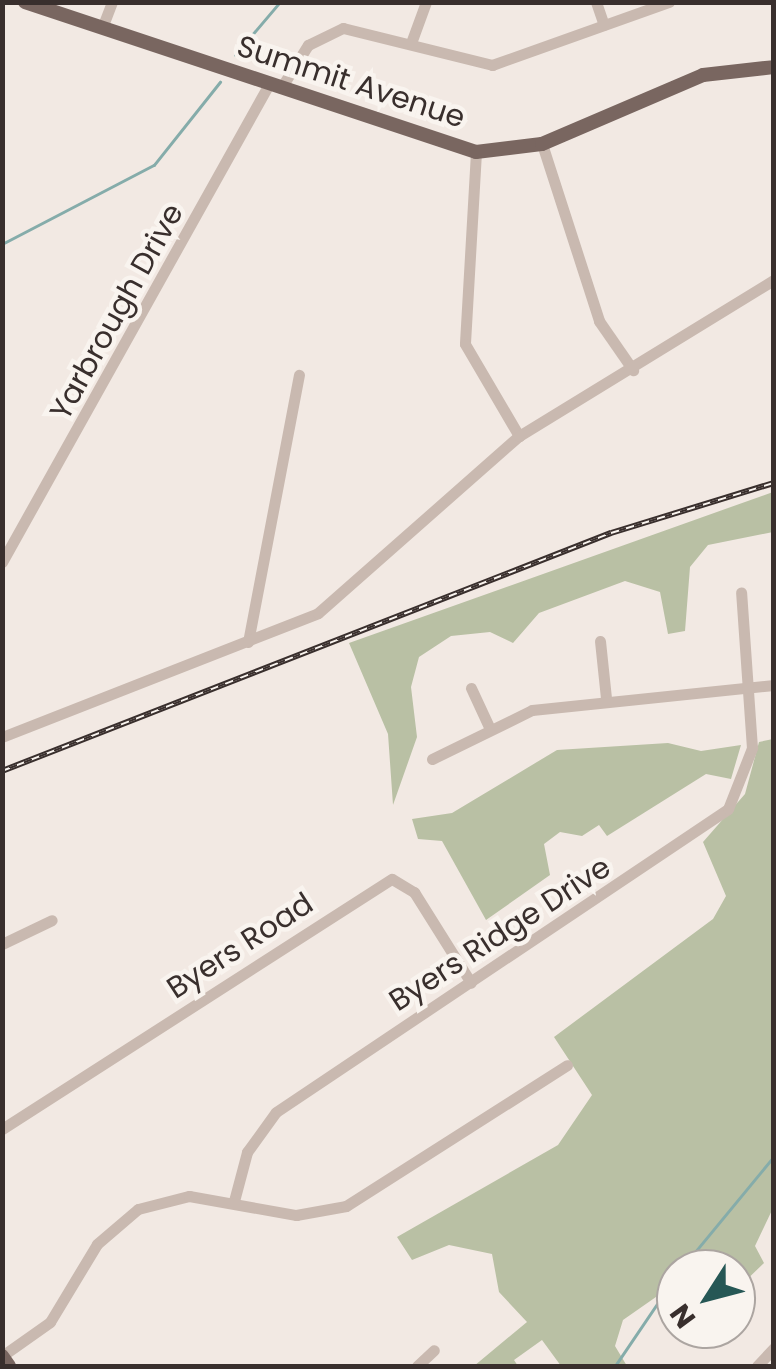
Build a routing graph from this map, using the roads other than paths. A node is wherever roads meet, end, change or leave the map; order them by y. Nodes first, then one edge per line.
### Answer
1 (25, 2) edge
2 (112, 2) edge
3 (426, 2) edge
4 (596, 2) edge
5 (669, 2) edge
6 (604, 25) junction
7 (102, 28) junction
8 (411, 42) junction
9 (774, 68) edge
10 (275, 86) junction
11 (542, 144) junction
12 (476, 152) junction
13 (774, 280) edge
14 (633, 370) junction
15 (299, 376) dead end
16 (519, 436) junction
17 (2, 562) edge
18 (740, 592) dead end
19 (600, 641) dead end
20 (248, 642) junction
21 (774, 685) edge
22 (472, 688) dead end
23 (750, 690) junction
24 (606, 698) junction
25 (490, 729) junction
26 (2, 737) edge
27 (432, 759) dead end
28 (52, 920) dead end
29 (2, 944) edge
30 (470, 982) junction
31 (566, 1065) dead end
32 (2, 1129) edge
33 (234, 1201) junction
34 (774, 1348) edge
35 (434, 1350) dead end
36 (2, 1356) edge
37 (9, 1366) edge
38 (418, 1366) edge
39 (757, 1366) edge

1 - 7 main road, Summit Avenue
2 - 7 street
3 - 8 street
4 - 6 street
5 - 6 street, Yarbrough Drive
6 - 8 street, Yarbrough Drive
7 - 10 main road, Summit Avenue
8 - 10 street, Yarbrough Drive
9 - 11 main road, Summit Avenue
10 - 12 main road, Summit Avenue
10 - 17 street, Yarbrough Drive
11 - 12 main road, Summit Avenue
11 - 14 street
12 - 16 street
13 - 14 street
14 - 16 street
15 - 20 street
16 - 20 street
18 - 23 street, Byers Ridge Drive
19 - 24 street
20 - 26 street
21 - 23 street
22 - 25 street
23 - 24 street
23 - 30 street, Byers Ridge Drive
24 - 25 street
25 - 27 street
28 - 29 street
30 - 32 street, Byers Road
30 - 33 street, Byers Ridge Drive
31 - 33 street
33 - 36 street
34 - 39 street
35 - 38 street
36 - 37 main road

